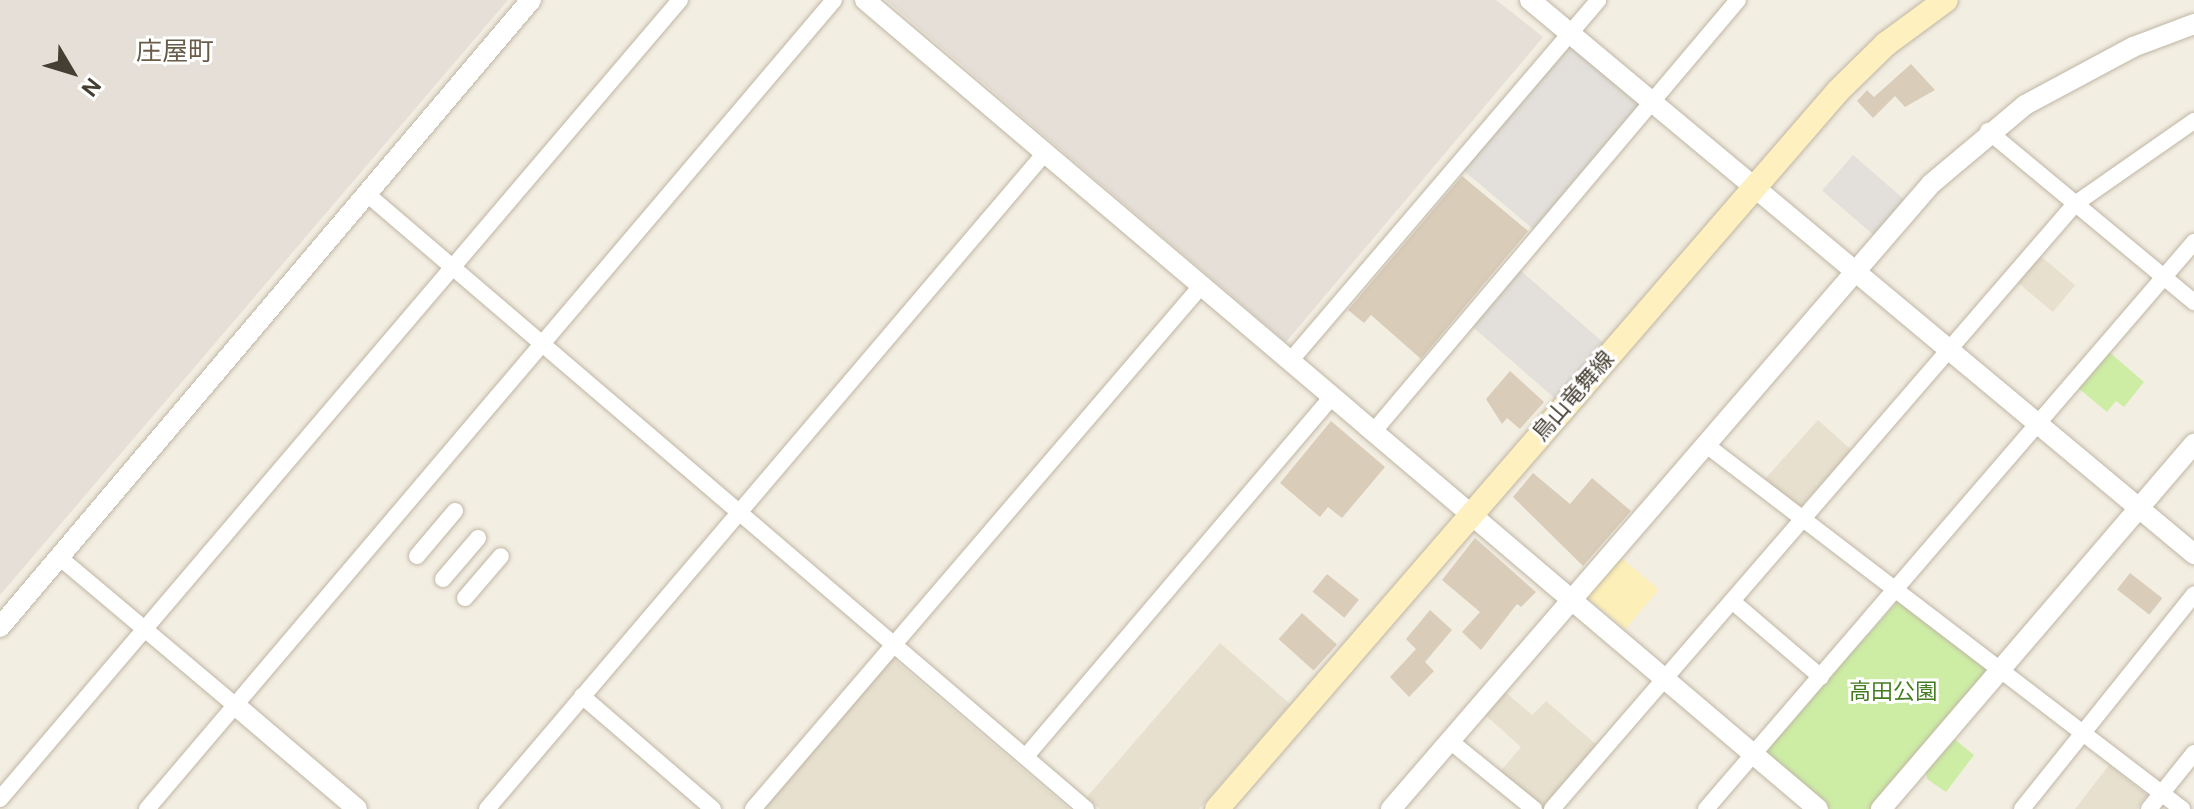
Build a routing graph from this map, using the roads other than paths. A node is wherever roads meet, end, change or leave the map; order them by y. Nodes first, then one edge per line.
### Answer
1 (531, 0) edge
2 (680, 0) edge
3 (834, 0) edge
4 (865, 0) edge
5 (1530, 0) edge
6 (1598, 0) edge
7 (1738, 0) edge
8 (1946, 0) edge
9 (2194, 24) edge
10 (1571, 31) junction
11 (1652, 100) junction
12 (2194, 121) edge
13 (1988, 131) junction
14 (1045, 153) junction
15 (1755, 188) junction
16 (367, 194) junction
17 (2075, 204) junction
18 (2194, 242) edge
19 (452, 265) junction
20 (1854, 271) junction
21 (2164, 277) junction
22 (1202, 285) junction
23 (2194, 302) edge
24 (542, 343) junction
25 (1949, 349) junction
26 (1291, 360) junction
27 (1333, 396) junction
28 (2038, 424) junction
29 (1374, 431) junction
30 (1705, 444) junction
31 (2194, 444) edge
32 (2141, 510) junction
33 (455, 511) dead end
34 (739, 511) junction
35 (1469, 514) junction
36 (1801, 517) junction
37 (478, 538) dead end
38 (2194, 554) edge
39 (417, 556) dead end
40 (501, 556) dead end
41 (59, 557) junction
42 (443, 579) dead end
43 (1894, 589) junction
44 (2194, 594) edge
45 (465, 598) dead end
46 (1572, 600) junction
47 (1732, 601) junction
48 (0, 627) edge
49 (143, 630) junction
50 (896, 642) junction
51 (2001, 672) junction
52 (1821, 677) junction
53 (1664, 679) junction
54 (582, 696) junction
55 (235, 705) junction
56 (2083, 733) junction
57 (1450, 741) junction
58 (2194, 753) edge
59 (1753, 754) junction
60 (1027, 755) junction
61 (2162, 793) junction
62 (0, 799) edge
63 (147, 809) edge
64 (357, 809) edge
65 (487, 809) edge
66 (713, 809) edge
67 (753, 809) edge
68 (1086, 809) edge
69 (1217, 809) edge
70 (1391, 809) edge
71 (1534, 809) edge
72 (1552, 809) edge
73 (1706, 809) edge
74 (1818, 809) edge
75 (1881, 809) edge
76 (2022, 809) edge
77 (2149, 809) edge
78 (2182, 809) edge

1 - 16 street
2 - 19 street
3 - 24 street
4 - 14 street
5 - 10 street
6 - 10 street
7 - 11 street
8 - 15 main road, 鳥山竜舞線
9 - 13 street
10 - 11 street
10 - 26 street
11 - 15 street
11 - 29 street
12 - 17 street
13 - 17 street
13 - 20 street
14 - 22 street
14 - 34 street
15 - 20 street
15 - 35 main road, 鳥山竜舞線
16 - 19 street
16 - 41 street
17 - 21 street
17 - 25 street
18 - 21 street
19 - 24 street
19 - 49 street
20 - 25 street
20 - 30 street
21 - 23 street
21 - 28 street
22 - 26 street
22 - 50 street
24 - 34 street
24 - 55 street
25 - 28 street
25 - 36 street
26 - 27 street
27 - 29 street
27 - 60 street
28 - 32 street
28 - 43 street
29 - 35 street
30 - 36 street
30 - 46 street
31 - 32 street
32 - 38 street
32 - 51 street
33 - 39 street
34 - 50 street
34 - 54 street
35 - 46 street
35 - 69 main road, 鳥山竜舞線
36 - 43 street
36 - 47 street
37 - 42 street
40 - 45 street
41 - 48 street
41 - 49 street
43 - 51 street
43 - 52 street
44 - 56 street
46 - 53 street
46 - 57 street
47 - 52 street
47 - 53 street
49 - 55 street
49 - 62 street
50 - 60 street
50 - 67 street
51 - 56 street
51 - 75 street
52 - 59 street
53 - 59 street
53 - 72 street
54 - 65 street
54 - 66 street
55 - 63 street
55 - 64 street
56 - 61 street
56 - 76 street
57 - 70 street
57 - 71 street
58 - 61 street
59 - 73 street
59 - 74 street
60 - 68 street
61 - 77 street
61 - 78 street

